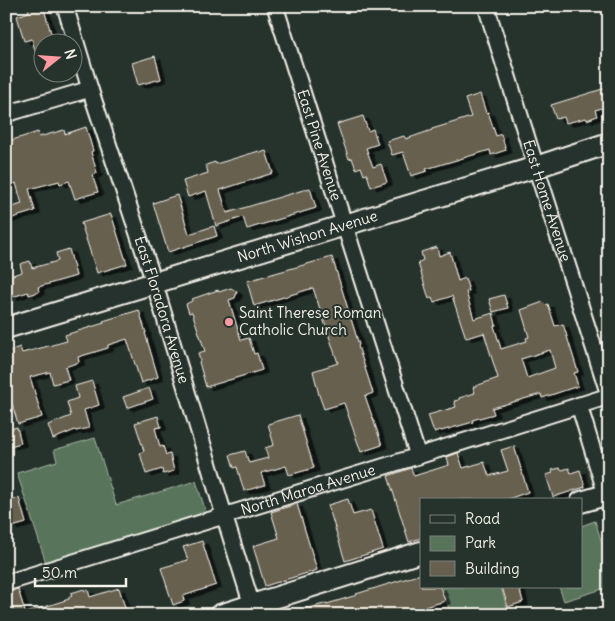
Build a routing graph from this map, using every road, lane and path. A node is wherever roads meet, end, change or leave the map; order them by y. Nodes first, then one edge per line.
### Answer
1 (275, 6) edge
2 (486, 6) edge
3 (68, 7) edge
4 (90, 89) junction
5 (6, 114) edge
6 (609, 143) edge
7 (536, 166) junction
8 (344, 225) junction
9 (154, 282) junction
10 (6, 328) edge
11 (609, 395) edge
12 (579, 405) junction
13 (418, 456) junction
14 (608, 497) edge
15 (582, 502) edge
16 (224, 516) junction
17 (420, 552) edge
18 (6, 583) edge
19 (253, 610) edge
20 (220, 615) edge

1 - 8 street, East Pine Avenue
2 - 7 street, East Home Avenue
3 - 4 street, East Floradora Avenue
4 - 5 street
4 - 9 street, East Floradora Avenue
6 - 7 main road, North Wishon Avenue
7 - 8 main road, North Wishon Avenue
7 - 11 street, East Home Avenue
8 - 9 main road, North Wishon Avenue
8 - 13 street, East Pine Avenue
9 - 10 main road, North Wishon Avenue
9 - 16 street, East Floradora Avenue
11 - 12 street, North Maroa Avenue
12 - 13 street, North Maroa Avenue
12 - 14 street
13 - 16 street, North Maroa Avenue
14 - 15 main road
16 - 18 street, North Maroa Avenue
16 - 19 street, East Floradora Avenue
17 - 19 main road
19 - 20 main road

